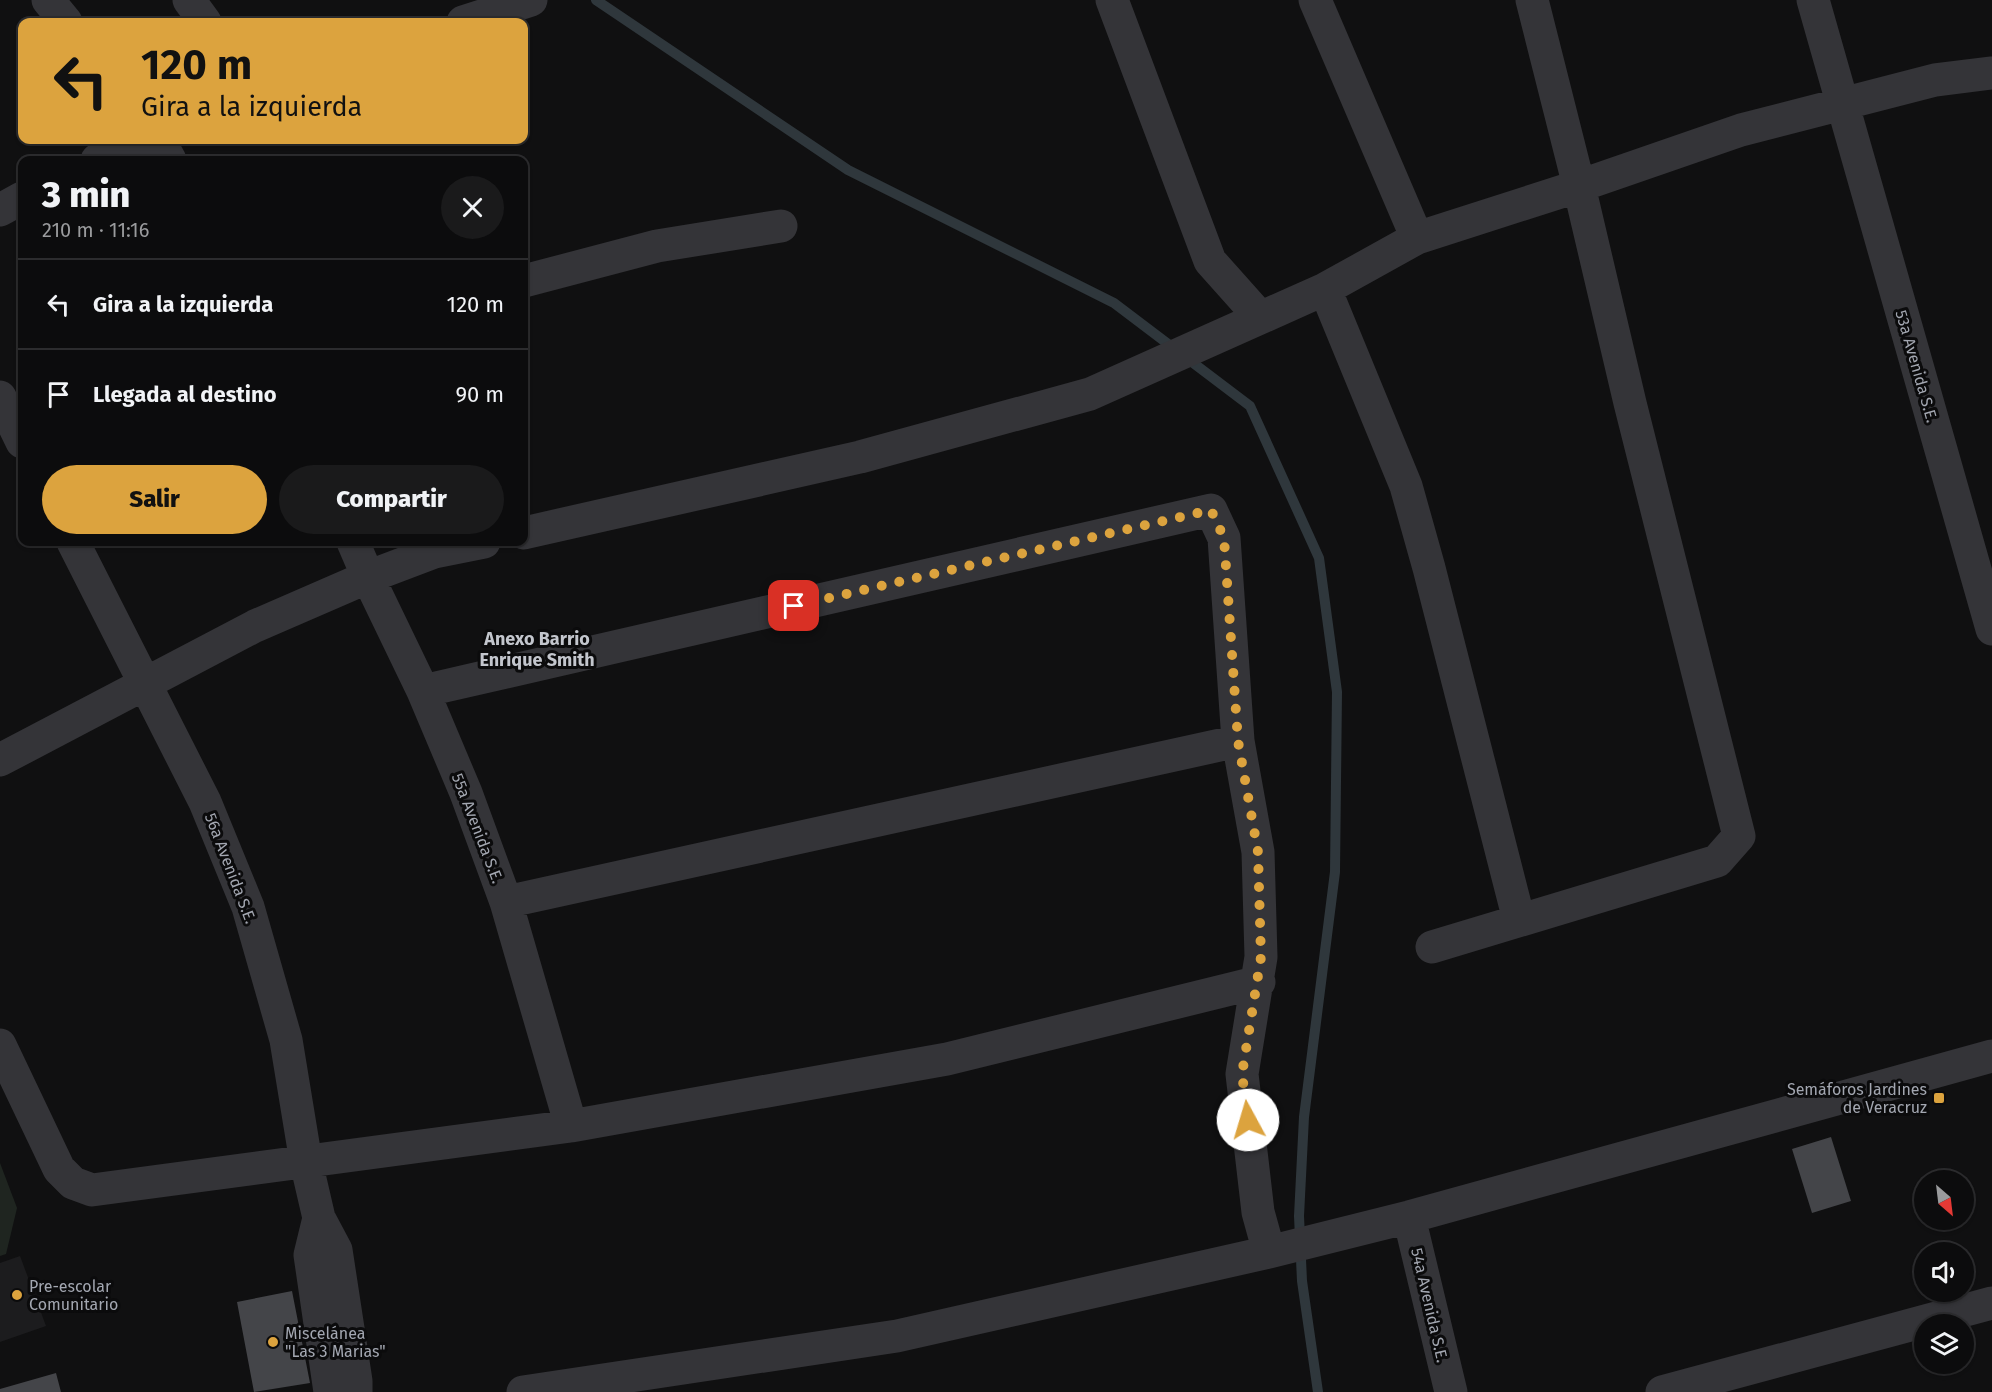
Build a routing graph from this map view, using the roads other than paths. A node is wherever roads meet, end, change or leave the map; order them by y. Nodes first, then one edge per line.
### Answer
1 (48, 0) edge
2 (189, 0) edge
3 (531, 0) edge
4 (1112, 0) edge
5 (1315, 0) edge
6 (1532, 0) edge
7 (1813, 0) edge
8 (63, 18) edge
9 (202, 18) edge
10 (475, 18) edge
11 (1992, 72) edge
12 (1843, 104) junction
13 (131, 144) edge
14 (105, 156) edge
15 (1579, 186) junction
16 (18, 200) edge
17 (0, 210) edge
18 (781, 226) dead end
19 (1417, 238) junction
20 (528, 280) edge
21 (1325, 289) junction
22 (1251, 321) junction
23 (0, 397) edge
24 (18, 434) edge
25 (528, 531) edge
26 (75, 546) edge
27 (355, 546) edge
28 (464, 546) edge
29 (368, 577) junction
30 (1992, 628) edge
31 (144, 684) junction
32 (423, 691) junction
33 (1238, 741) junction
34 (0, 760) edge
35 (506, 902) junction
36 (1520, 920) junction
37 (1432, 947) dead end
38 (1258, 982) junction
39 (0, 1045) edge
40 (1992, 1056) edge
41 (571, 1126) junction
42 (306, 1162) junction
43 (1409, 1217) junction
44 (319, 1218) junction
45 (1277, 1250) junction
46 (1992, 1303) edge
47 (330, 1392) edge
48 (356, 1392) edge
49 (523, 1392) edge
50 (1451, 1392) edge
51 (1662, 1392) edge

1 - 8 street
2 - 9 street
3 - 10 street
4 - 22 street
5 - 19 street
6 - 15 street
7 - 12 street, 53a Avenida S.E.
11 - 12 street
12 - 15 street
12 - 30 street, 53a Avenida S.E.
13 - 14 street
15 - 19 street
15 - 36 street
16 - 17 street
18 - 20 street
19 - 21 street
21 - 22 street
21 - 36 street
22 - 25 street
23 - 24 street
26 - 31 street, 56a Avenida S.E.
27 - 29 street, 55a Avenida S.E.
28 - 29 street
29 - 31 street
29 - 32 street, 55a Avenida S.E.
31 - 34 street
31 - 42 street, 56a Avenida S.E.
32 - 33 street
32 - 35 street, 55a Avenida S.E.
33 - 35 street
33 - 38 street
35 - 41 street, 55a Avenida S.E.
36 - 37 street
38 - 41 street
38 - 45 street
39 - 42 street
40 - 43 street
41 - 42 street
42 - 44 street, 56a Avenida S.E.
43 - 45 street
43 - 50 street, 54a Avenida S.E.
44 - 47 street, 56a Avenida S.E.
44 - 48 street, 56a Avenida S.E.
45 - 49 street
46 - 51 street

